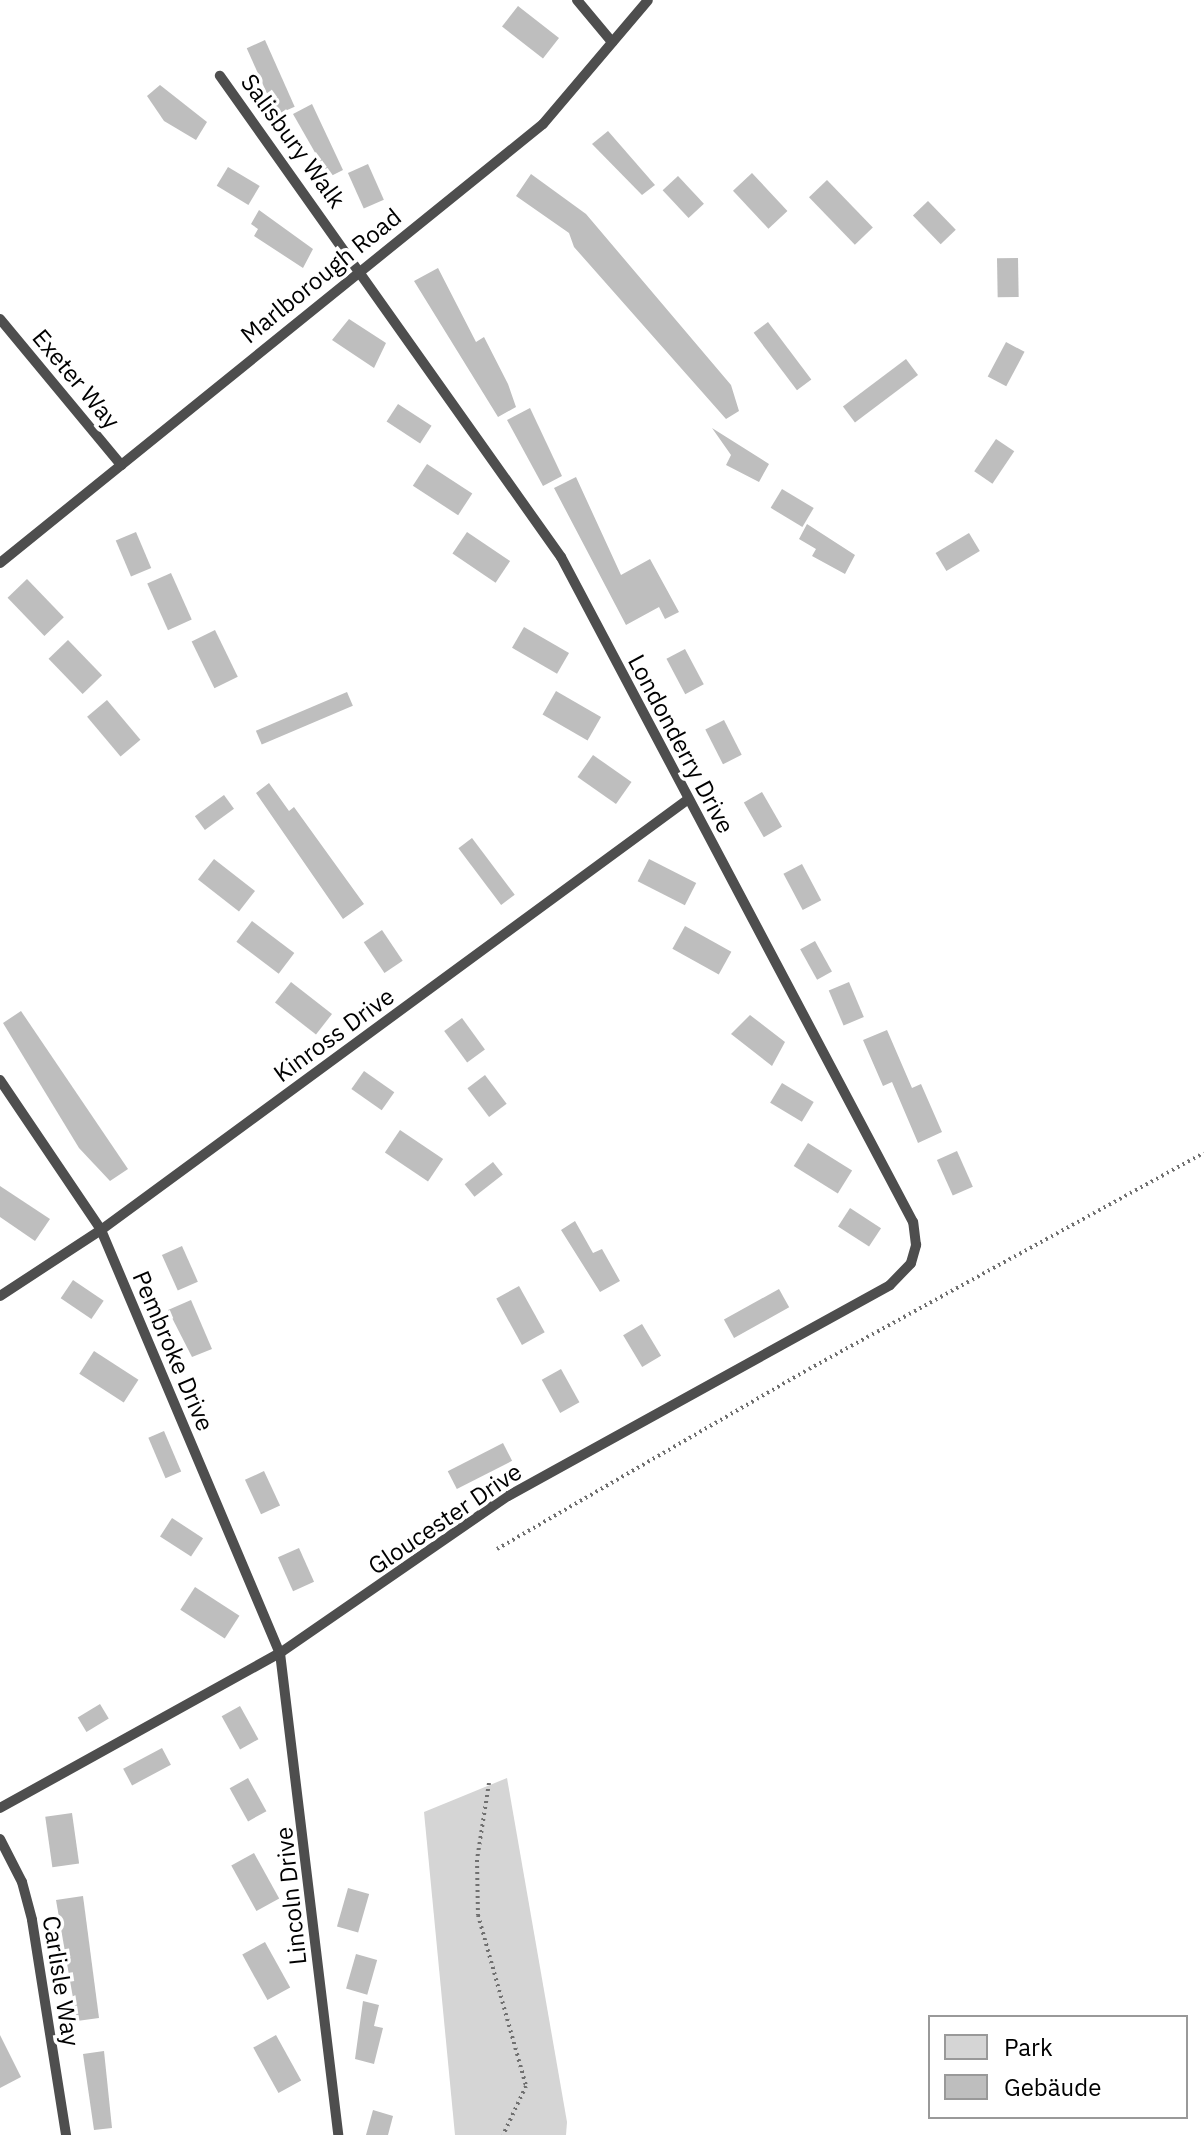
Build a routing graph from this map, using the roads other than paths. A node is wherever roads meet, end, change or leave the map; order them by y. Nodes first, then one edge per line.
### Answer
1 (577, 0) edge
2 (648, 0) edge
3 (612, 42) junction
4 (220, 76) dead end
5 (361, 268) junction
6 (0, 319) edge
7 (121, 465) junction
8 (0, 563) edge
9 (687, 800) junction
10 (0, 1080) edge
11 (101, 1230) junction
12 (911, 1263) joint
13 (0, 1296) edge
14 (280, 1653) junction
15 (0, 1808) edge
16 (0, 1839) edge
17 (66, 2135) edge
18 (338, 2135) edge

1 - 3 lane
2 - 3 lane, Marlborough Road
3 - 5 lane, Marlborough Road
4 - 5 lane, Salisbury Walk
5 - 7 lane, Marlborough Road
5 - 9 lane, Londonderry Drive
6 - 7 lane, Exeter Way
7 - 8 lane, Marlborough Road
9 - 11 lane, Kinross Drive
9 - 12 lane, Londonderry Drive
10 - 11 lane, Pembroke Drive
11 - 13 lane, Kinross Drive
11 - 14 lane, Pembroke Drive
12 - 14 lane, Gloucester Drive
14 - 15 lane, Gloucester Drive
14 - 18 lane, Lincoln Drive
16 - 17 lane, Carlisle Way

